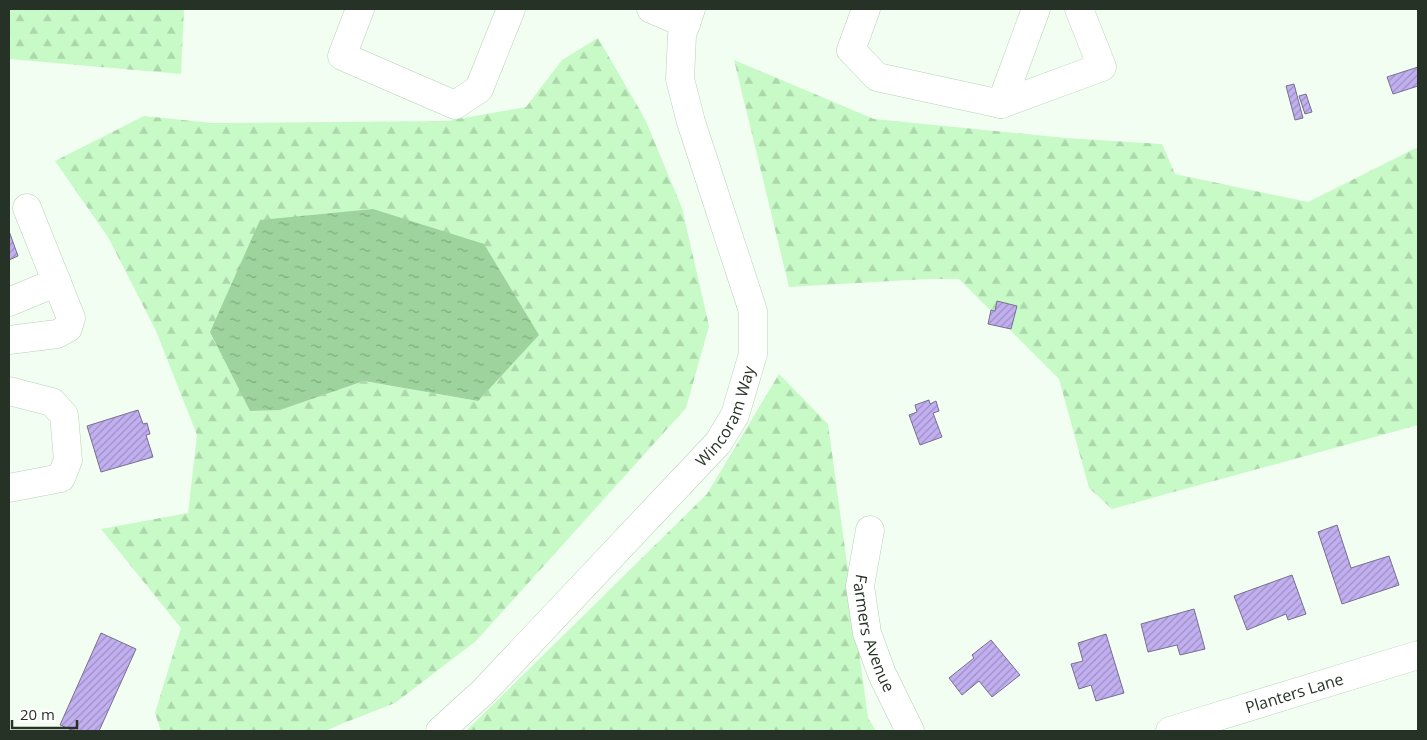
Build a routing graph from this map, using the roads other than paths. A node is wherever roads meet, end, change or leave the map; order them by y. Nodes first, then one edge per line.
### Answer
1 (360, 9) edge
2 (511, 9) edge
3 (651, 9) edge
4 (866, 9) edge
5 (1036, 9) edge
6 (1080, 9) edge
7 (689, 16) edge
8 (1001, 104) junction
9 (27, 208) dead end
10 (56, 282) junction
11 (9, 302) edge
12 (9, 340) edge
13 (9, 391) edge
14 (9, 488) edge
15 (870, 530) dead end
16 (1418, 655) edge
17 (440, 731) edge
18 (910, 731) edge
19 (1170, 731) edge

1 - 2 street
3 - 7 street
4 - 8 street
5 - 8 street
6 - 8 street
7 - 17 street, Wincoram Way
9 - 10 street
10 - 11 street
10 - 12 street
13 - 14 street
15 - 18 street, Farmers Avenue
16 - 19 street, Planters Lane

